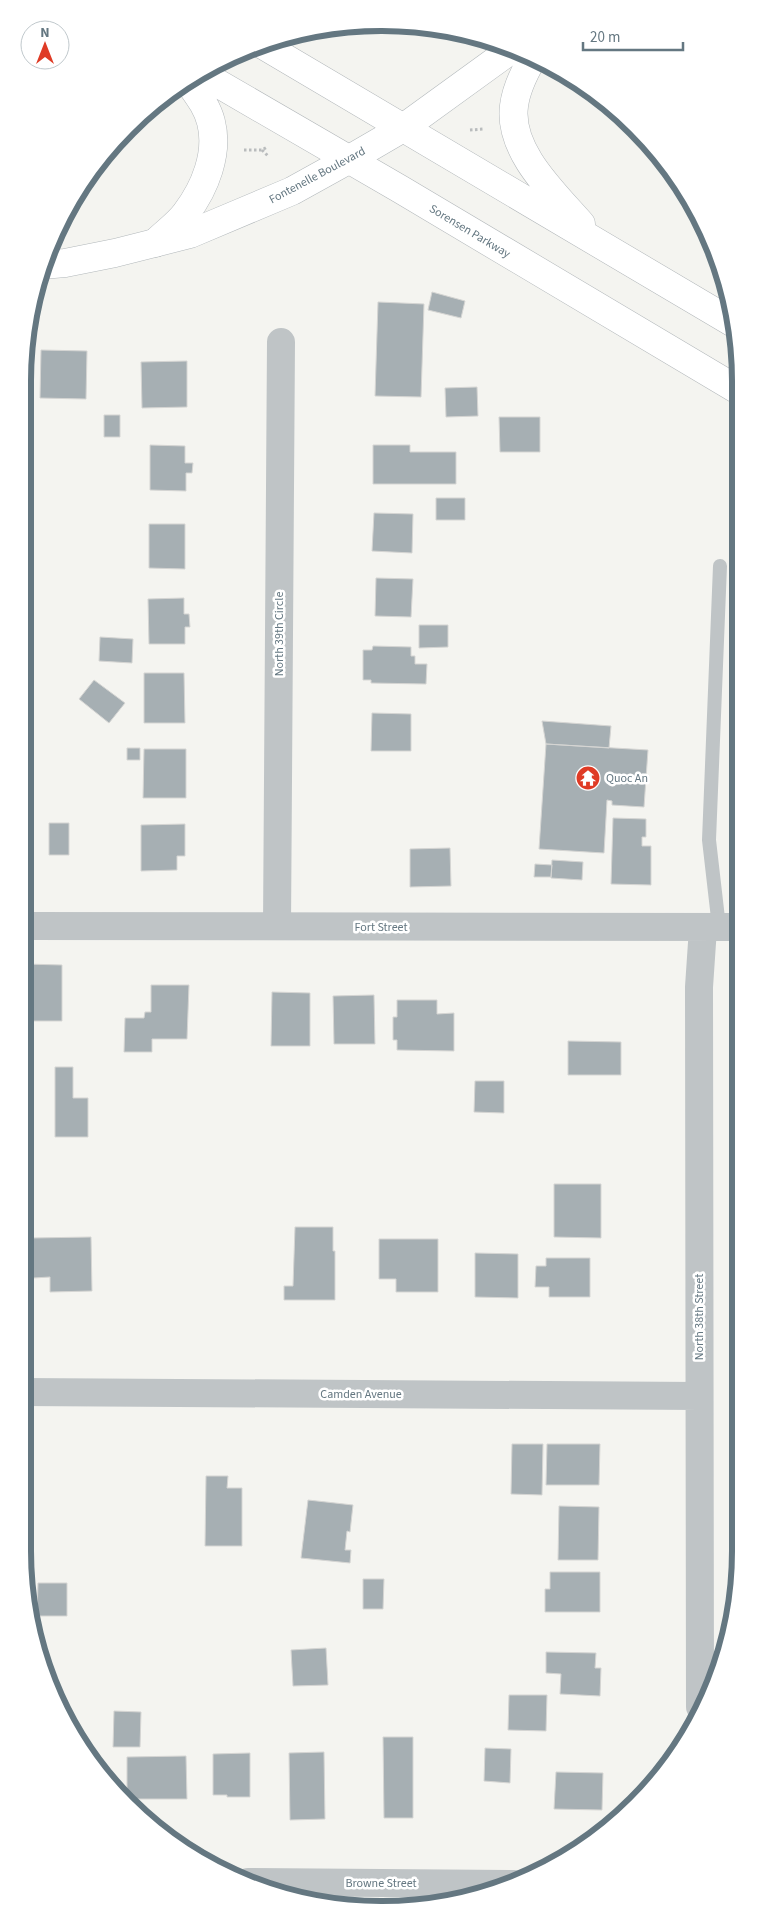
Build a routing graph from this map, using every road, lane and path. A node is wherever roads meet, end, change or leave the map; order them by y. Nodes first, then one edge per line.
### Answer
1 (272, 49) edge
2 (505, 54) edge
3 (529, 64) edge
4 (207, 77) edge
5 (192, 87) edge
6 (463, 126) dead end
7 (403, 128) junction
8 (488, 128) dead end
9 (262, 150) dead end
10 (268, 156) dead end
11 (348, 160) junction
12 (596, 242) junction
13 (155, 243) junction
14 (52, 263) edge
15 (726, 319) edge
16 (281, 342) dead end
17 (732, 386) edge
18 (720, 566) dead end
19 (31, 926) edge
20 (277, 926) junction
21 (720, 927) edge
22 (31, 1392) edge
23 (699, 1396) junction
24 (700, 1696) edge
25 (270, 1882) edge
26 (488, 1884) edge

1 - 7 main road
2 - 7 main road, Fontenelle Boulevard
3 - 12 main road
4 - 11 main road, Sorensen Parkway
5 - 13 main road
6 - 8 path
7 - 11 main road, Fontenelle Boulevard
7 - 12 main road
9 - 10 path
11 - 13 main road, Fontenelle Boulevard
11 - 17 main road, Sorensen Parkway
12 - 15 main road
13 - 14 main road, Fontenelle Boulevard
16 - 20 street, North 39th Circle
18 - 21 lane
19 - 20 street, Fort Street
20 - 21 street, Fort Street
21 - 23 street, North 38th Street
22 - 23 street, Camden Avenue
23 - 24 street, North 38th Street
25 - 26 street, Browne Street

